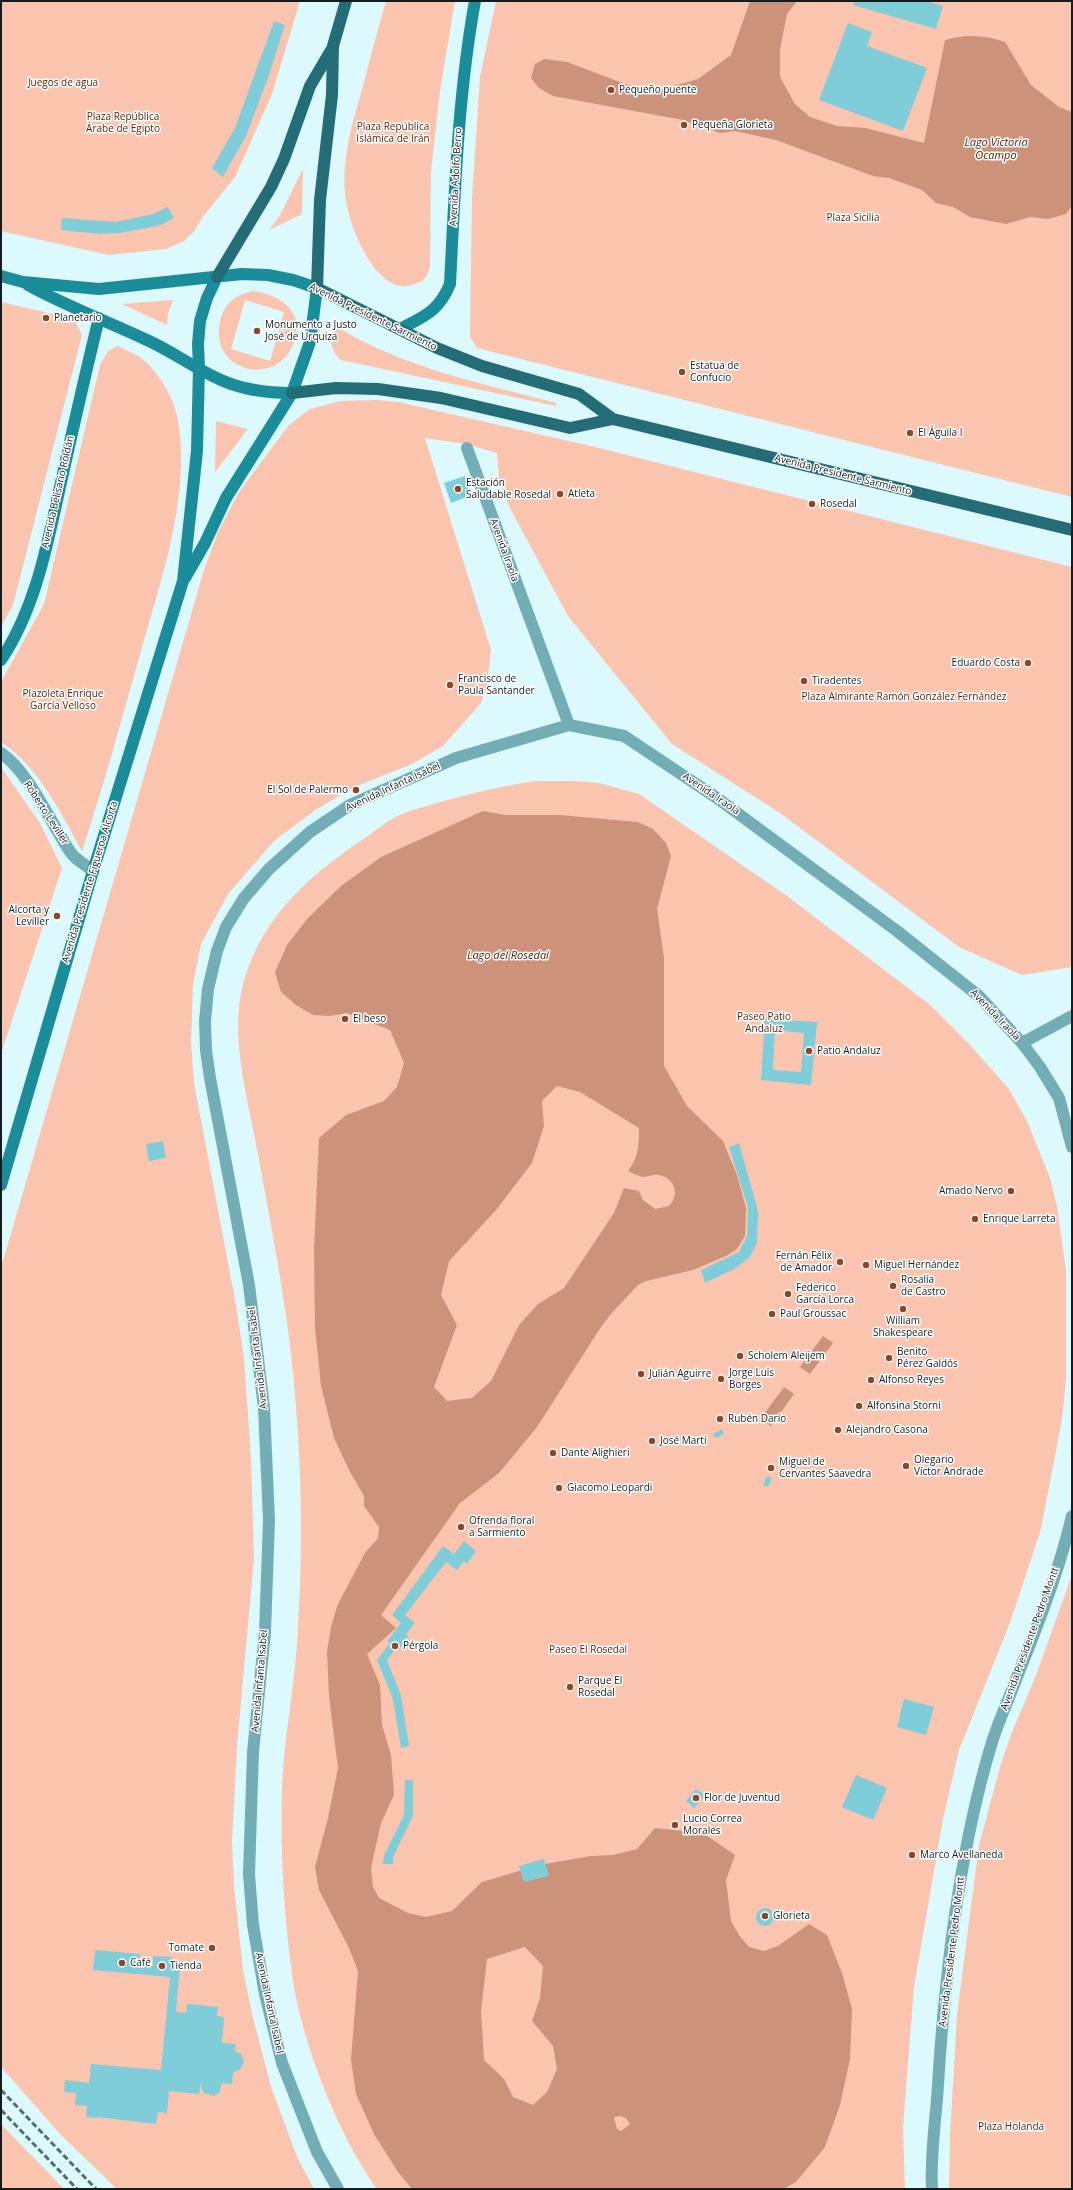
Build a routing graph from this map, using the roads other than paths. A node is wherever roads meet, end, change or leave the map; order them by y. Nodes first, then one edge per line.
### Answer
1 (346, 1) edge
2 (475, 1) edge
3 (333, 46) junction
4 (1, 276) edge
5 (217, 277) junction
6 (23, 282) junction
7 (317, 288) junction
8 (99, 318) junction
9 (400, 329) junction
10 (199, 368) junction
11 (292, 393) junction
12 (613, 419) junction
13 (467, 448) dead end
14 (1072, 530) edge
15 (183, 581) junction
16 (1, 660) edge
17 (569, 725) junction
18 (1, 753) edge
19 (93, 870) junction
20 (1072, 1016) edge
21 (1022, 1043) junction
22 (1072, 1147) edge
23 (1, 1185) edge
24 (1072, 1516) edge
25 (338, 2189) edge
26 (932, 2189) edge

1 - 3 main road, Avenida Presidente Figueroa Alcorta
2 - 9 main road, Avenida Adolfo Berro
3 - 5 main road, Avenida Presidente Figueroa Alcorta
3 - 7 main road, Avenida Presidente Figueroa Alcorta
4 - 6 main road, Avenida Presidente Sarmiento
5 - 6 main road, Avenida Presidente Sarmiento
5 - 7 main road, Avenida Presidente Sarmiento
5 - 10 main road, Avenida Presidente Figueroa Alcorta
6 - 8 main road, Avenida Presidente Sarmiento
7 - 9 main road, Avenida Presidente Sarmiento
7 - 11 main road, Avenida Presidente Figueroa Alcorta
8 - 10 main road, Avenida Presidente Sarmiento
8 - 16 main road, Avenida Belisario Roldán
9 - 12 main road, Avenida Presidente Sarmiento
10 - 11 main road, Avenida Presidente Sarmiento
10 - 15 main road, Avenida Presidente Figueroa Alcorta
11 - 12 main road, Avenida Presidente Sarmiento
11 - 15 main road, Avenida Presidente Figueroa Alcorta
12 - 14 main road, Avenida Presidente Sarmiento
13 - 17 street, Avenida Iraola
15 - 19 main road, Avenida Presidente Figueroa Alcorta
17 - 21 street, Avenida Iraola
17 - 25 street, Avenida Infanta Isabel
18 - 19 street, Roberto Leviller
19 - 23 main road, Avenida Presidente Figueroa Alcorta
20 - 21 street, Avenida Iraola
21 - 22 street
24 - 26 street, Avenida Presidente Pedro Montt

